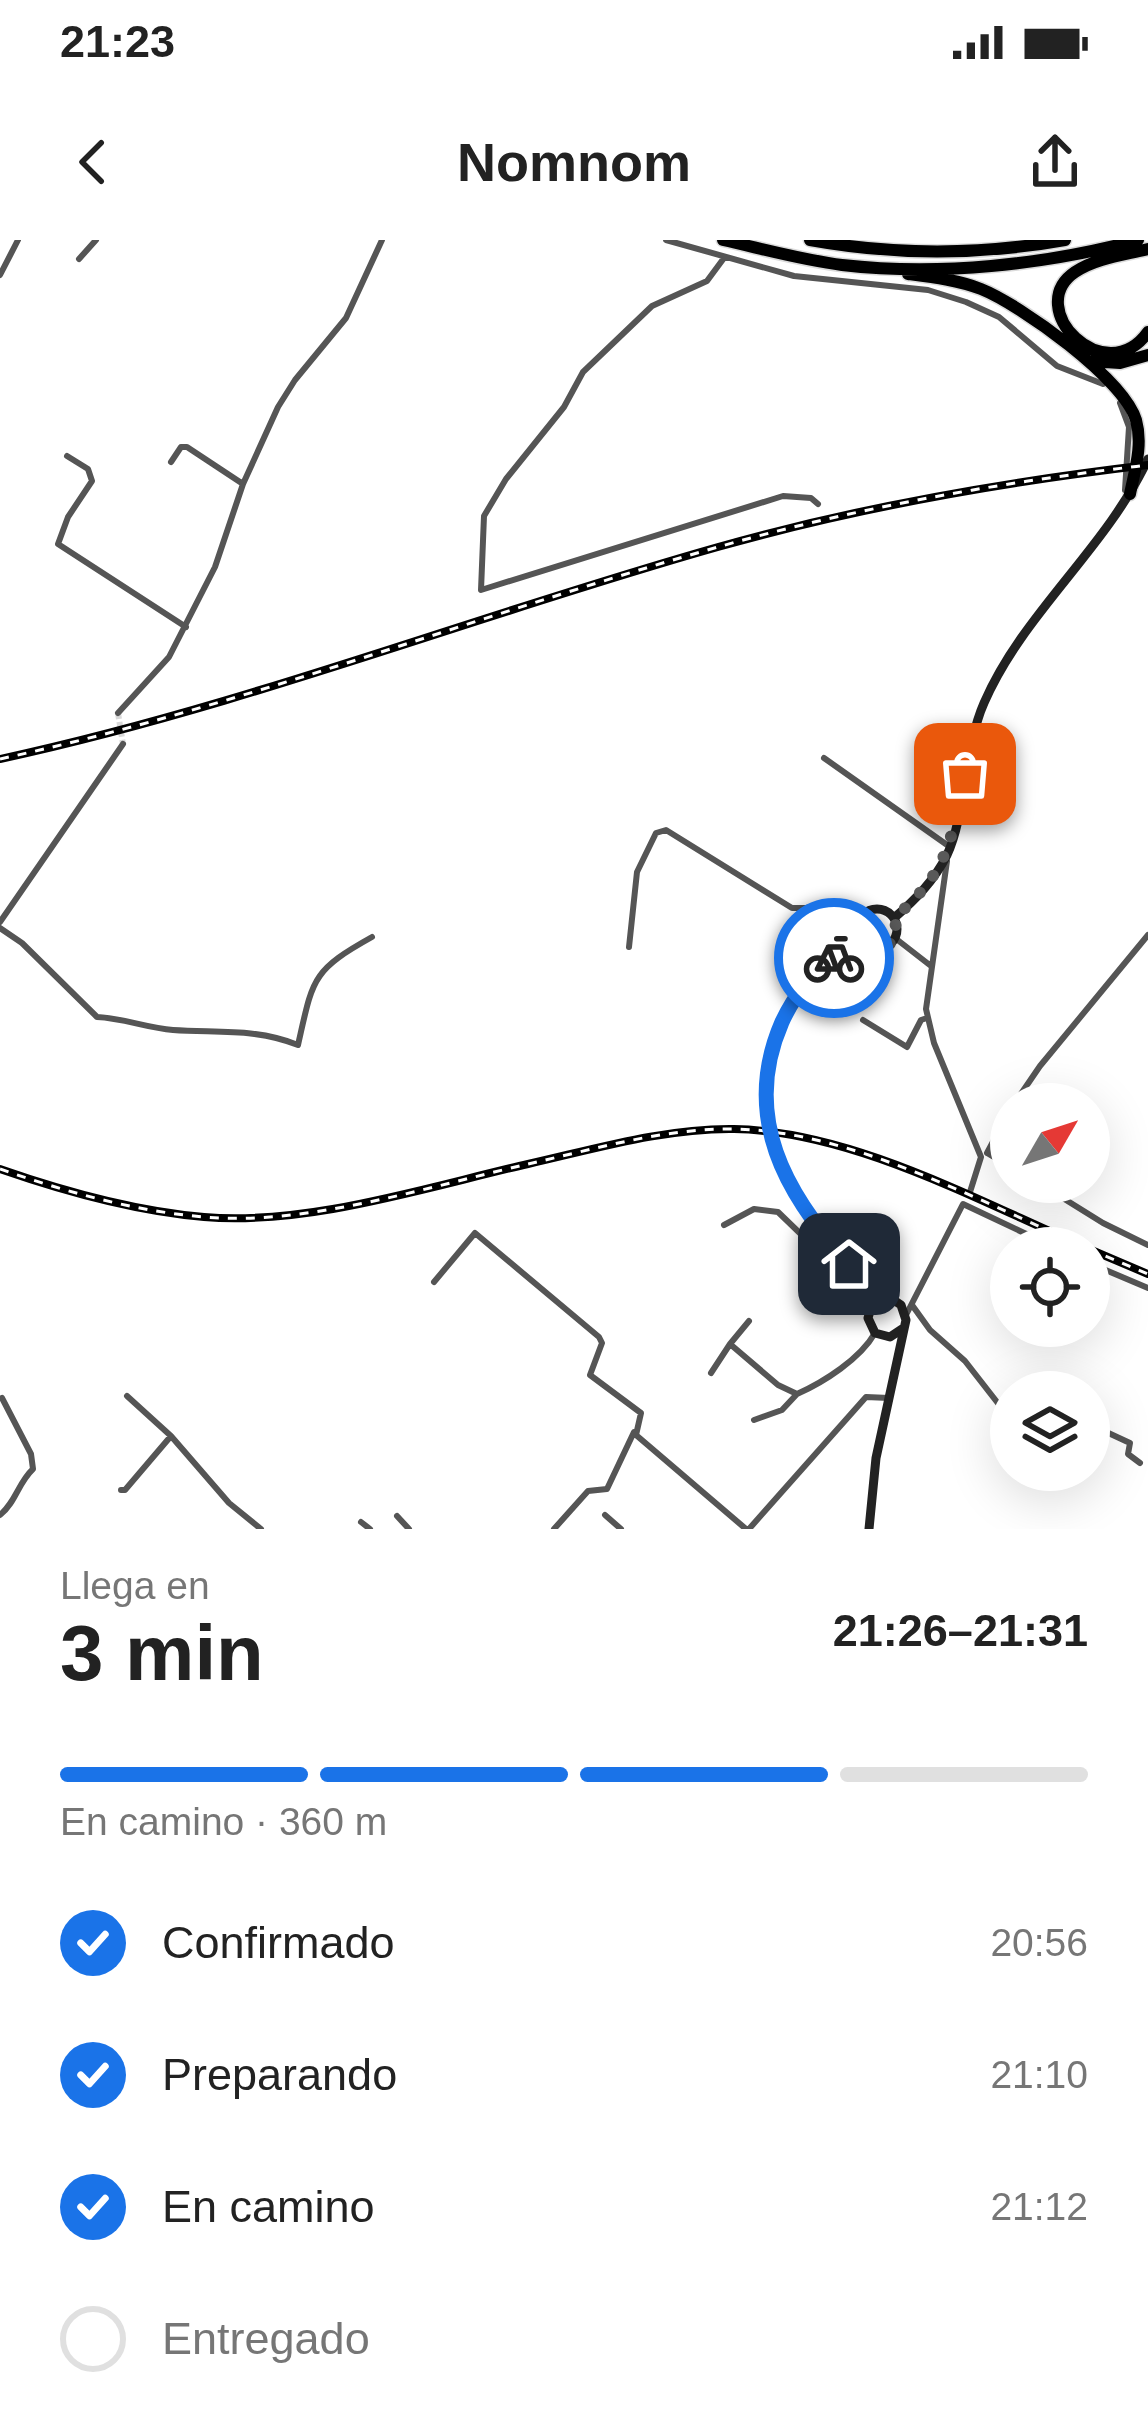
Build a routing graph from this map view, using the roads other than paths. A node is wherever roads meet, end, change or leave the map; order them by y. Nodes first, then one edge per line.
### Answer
1 (18, 240) edge
2 (96, 240) edge
3 (382, 240) edge
4 (666, 240) edge
5 (723, 240) edge
6 (810, 240) edge
7 (1005, 240) edge
8 (1065, 240) edge
9 (1140, 246) edge
10 (965, 251) junction
11 (724, 258) junction
12 (79, 260) dead end
13 (883, 268) junction
14 (0, 275) edge
15 (1148, 332) edge
16 (1148, 355) edge
17 (1088, 361) junction
18 (67, 456) dead end
19 (1148, 460) edge
20 (171, 462) dead end
21 (243, 484) junction
22 (1127, 498) junction
23 (818, 504) dead end
24 (186, 627) junction
25 (118, 712) dead end
26 (123, 744) tunnel mouth
27 (824, 758) dead end
28 (949, 849) junction
29 (860, 917) junction
30 (894, 918) junction
31 (0, 925) edge
32 (1148, 934) edge
33 (372, 937) dead end
34 (895, 938) junction
35 (860, 940) junction
36 (629, 947) dead end
37 (932, 965) junction
38 (927, 1018) junction
39 (863, 1020) dead end
40 (1028, 1083) edge
41 (990, 1140) edge
42 (983, 1151) junction
43 (990, 1155) edge
44 (970, 1192) dead end
45 (1070, 1203) edge
46 (724, 1225) dead end
47 (1012, 1227) edge
48 (823, 1232) junction
49 (1148, 1245) edge
50 (1110, 1272) edge
51 (434, 1282) dead end
52 (1148, 1288) edge
53 (892, 1299) junction
54 (875, 1303) junction
55 (909, 1310) junction
56 (749, 1321) dead end
57 (902, 1329) junction
58 (880, 1335) junction
59 (730, 1344) junction
60 (896, 1363) junction
61 (711, 1373) dead end
62 (797, 1394) junction
63 (990, 1394) edge
64 (127, 1396) dead end
65 (2, 1398) edge
66 (889, 1398) junction
67 (754, 1420) dead end
68 (634, 1432) junction
69 (1110, 1434) edge
70 (171, 1436) junction
71 (1140, 1463) dead end
72 (121, 1490) dead end
73 (0, 1515) edge
74 (605, 1515) dead end
75 (397, 1516) dead end
76 (361, 1522) dead end
77 (261, 1529) edge
78 (370, 1529) edge
79 (409, 1529) edge
80 (554, 1529) edge
81 (621, 1529) edge
82 (747, 1529) edge
83 (869, 1529) edge

1 - 14 street
2 - 12 street
3 - 21 street
4 - 11 street
5 - 13 highway
6 - 10 highway
7 - 10 highway
8 - 10 highway
9 - 13 highway
9 - 15 highway
11 - 22 street
11 - 23 street
13 - 17 highway
16 - 17 highway
17 - 22 highway
18 - 24 street
19 - 22 street
20 - 21 street
21 - 24 street
22 - 28 street
24 - 25 street
26 - 31 street
27 - 28 street
28 - 30 street
28 - 37 street
29 - 30 street
29 - 35 street
29 - 36 street
30 - 34 street
31 - 33 street
32 - 40 street
34 - 35 street
34 - 37 street
35 - 48 street, bridge
37 - 38 street
38 - 39 street
38 - 42 street
41 - 42 street
42 - 43 street
42 - 44 street
45 - 49 street
46 - 54 street
47 - 55 street
48 - 53 street
48 - 54 street
50 - 52 street
51 - 68 street
53 - 54 street
53 - 55 street
54 - 58 street
55 - 57 street
55 - 63 street
56 - 59 street
57 - 58 street
57 - 60 street
58 - 60 street
58 - 62 street
59 - 61 street
59 - 62 street
60 - 66 street
62 - 67 street
64 - 70 street
65 - 73 street
66 - 82 street
66 - 83 street
68 - 80 street
68 - 82 street
69 - 71 street
70 - 72 street
70 - 77 street
74 - 81 street
75 - 79 street
76 - 78 street

